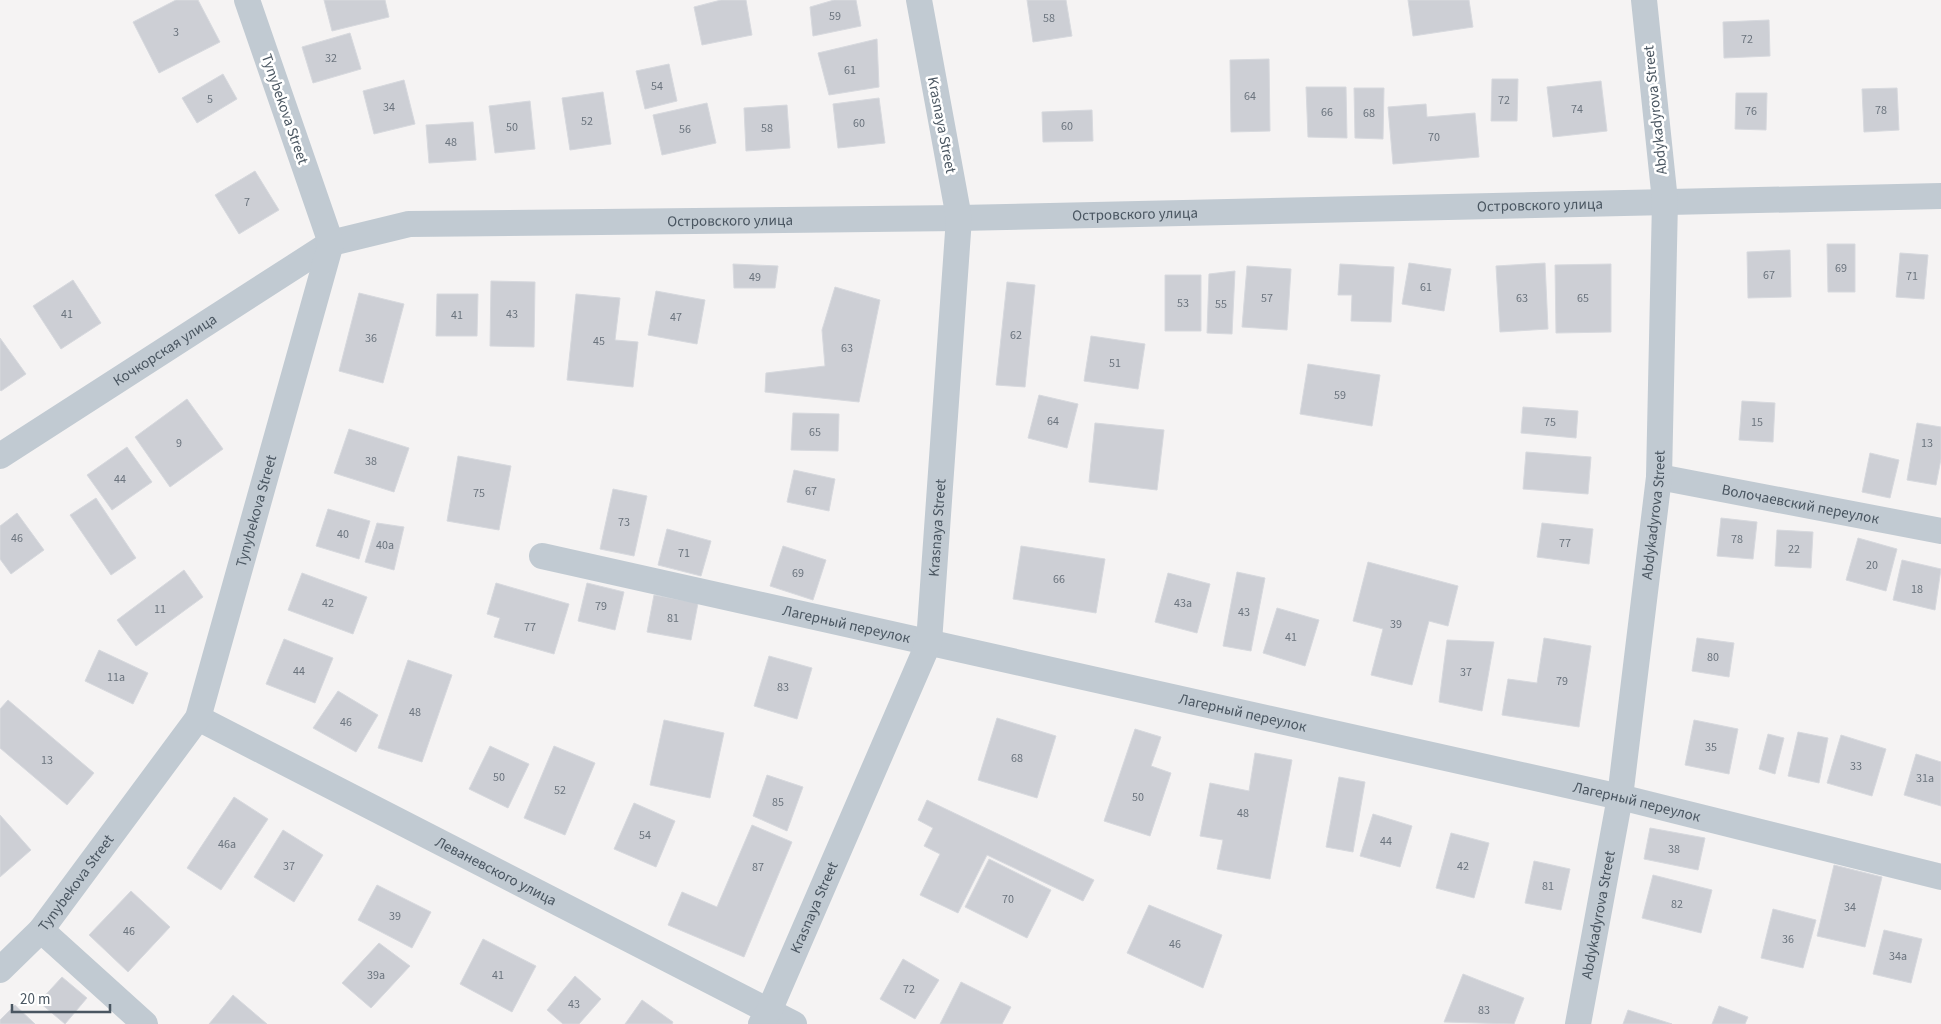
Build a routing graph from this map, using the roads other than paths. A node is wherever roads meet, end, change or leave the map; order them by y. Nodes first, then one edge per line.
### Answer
1 (247, 0) edge
2 (919, 0) edge
3 (1644, 0) edge
4 (1941, 196) edge
5 (1664, 201) junction
6 (960, 218) junction
7 (331, 243) junction
8 (0, 456) edge
9 (1659, 477) junction
10 (1941, 531) edge
11 (542, 556) dead end
12 (929, 642) junction
13 (198, 718) junction
14 (1620, 797) junction
15 (1941, 877) edge
16 (41, 930) junction
17 (0, 970) edge
18 (765, 1018) edge
19 (145, 1024) edge
20 (794, 1024) edge
21 (1578, 1024) edge

1 - 7 street, Tynybekova Street
2 - 6 street, Krasnaya Street
3 - 5 street, Abdykadyrova Street
4 - 5 street, Островского улица
5 - 6 street, Островского улица
5 - 9 street, Abdykadyrova Street
6 - 7 street, Островского улица
6 - 12 street, Krasnaya Street
7 - 8 street, Кочкорская улица
7 - 13 street, Tynybekova Street
9 - 10 street, Волочаевский переулок
9 - 14 street, Abdykadyrova Street
11 - 12 street, Лагерный переулок
12 - 14 street, Лагерный переулок
12 - 18 street, Krasnaya Street
13 - 16 street, Tynybekova Street
13 - 18 street, Леваневского улица
14 - 15 street, Лагерный переулок
14 - 21 street, Abdykadyrova Street
16 - 17 street, Tynybekova Street
16 - 19 street
18 - 20 street, Леваневского улица

